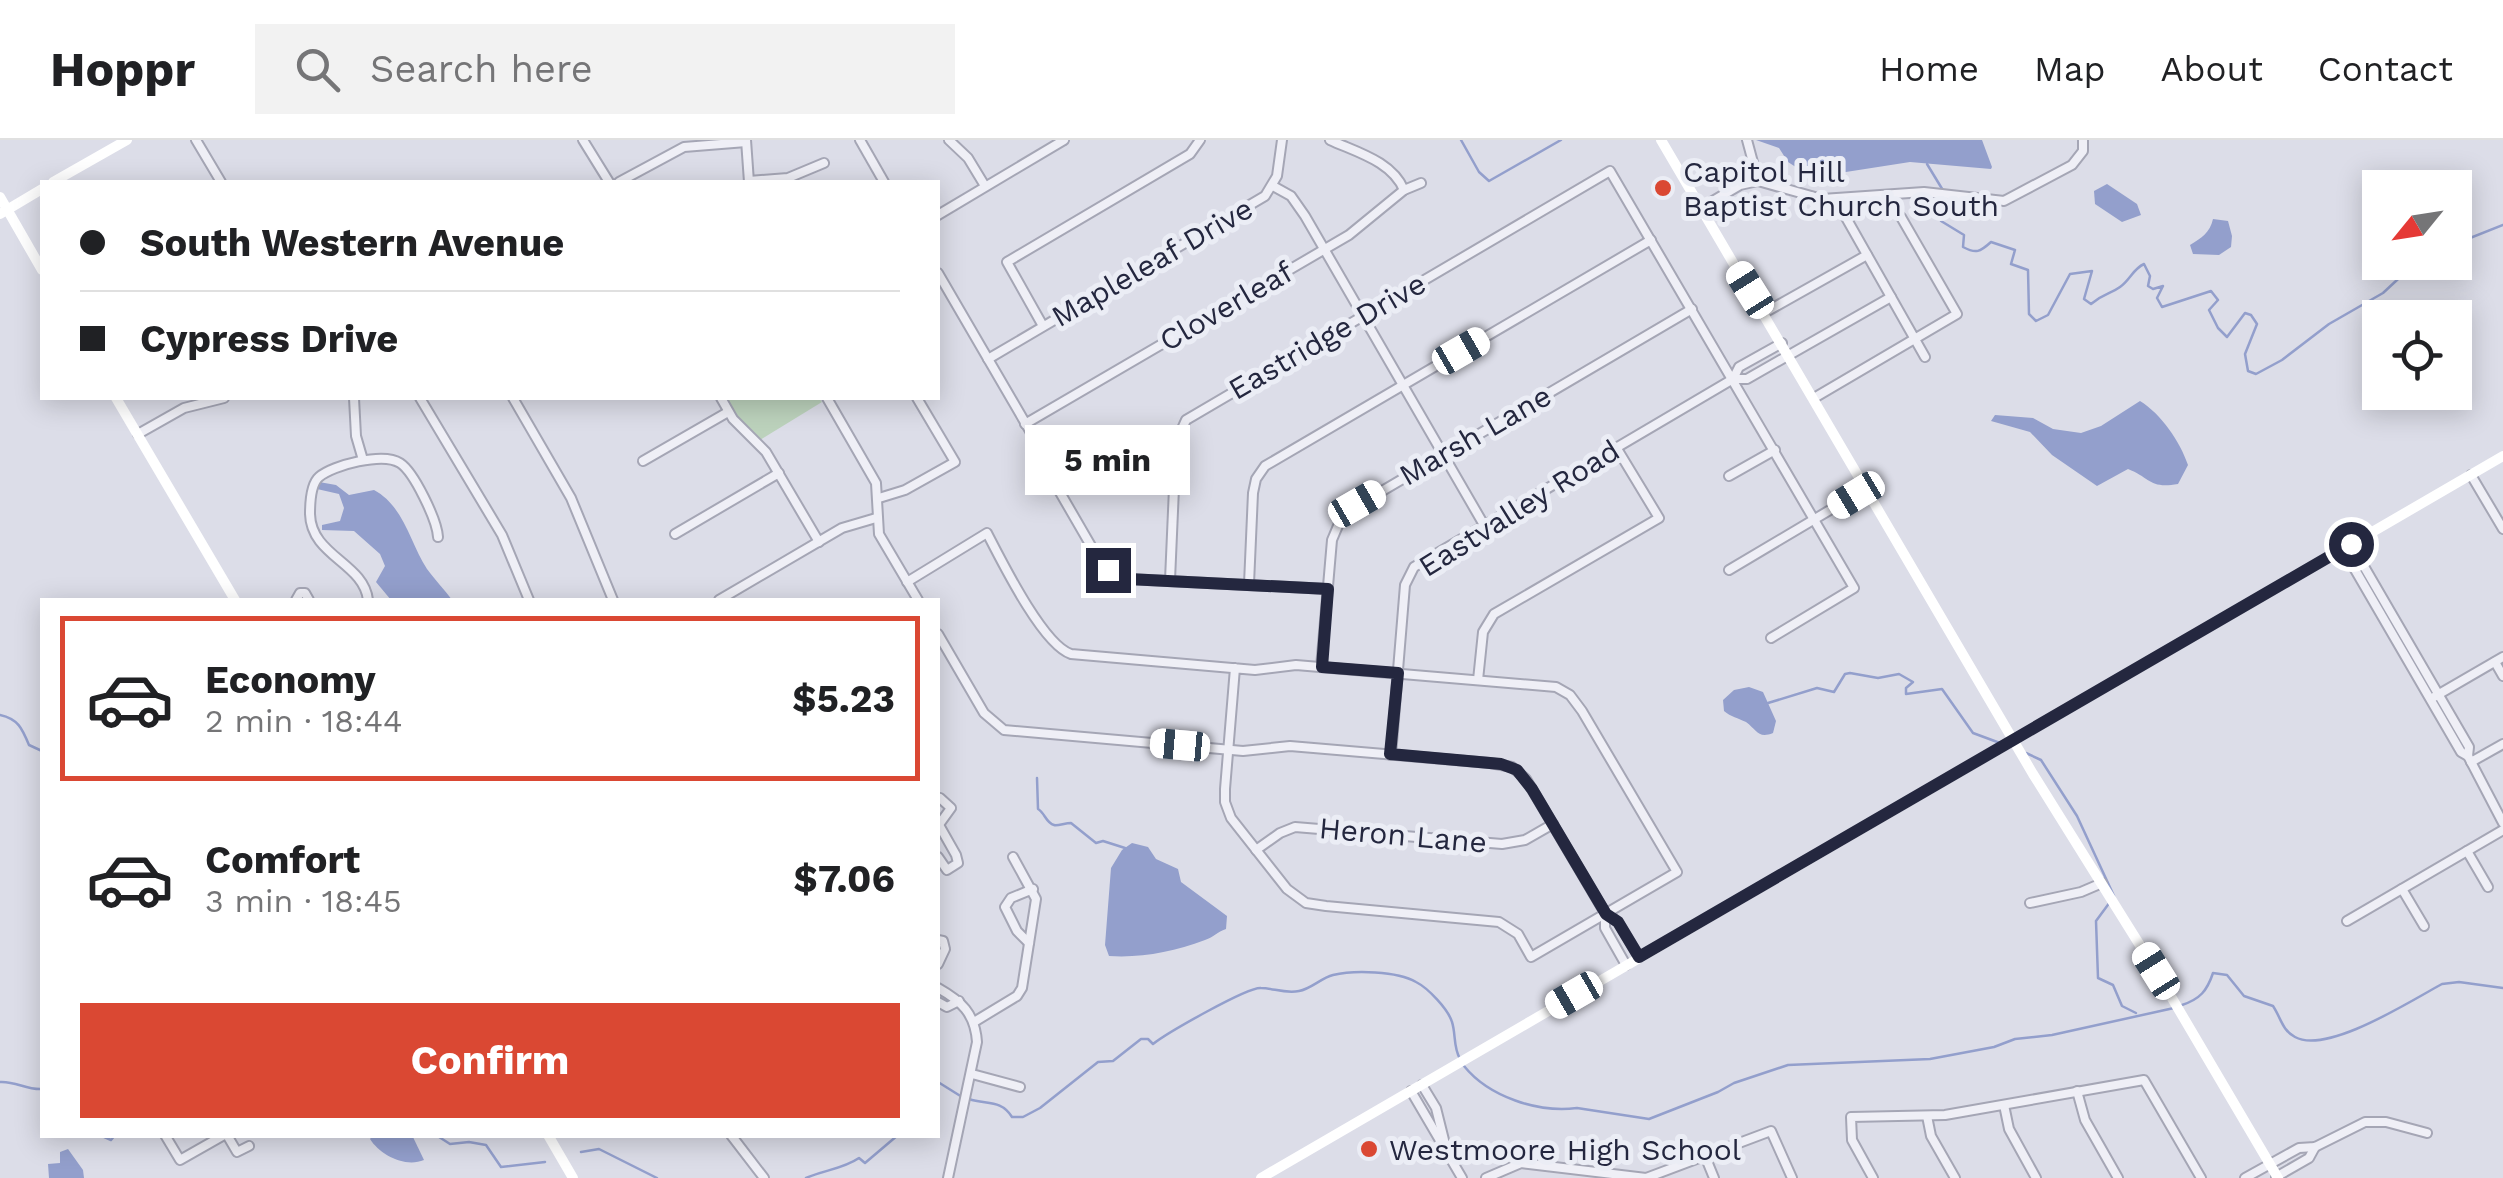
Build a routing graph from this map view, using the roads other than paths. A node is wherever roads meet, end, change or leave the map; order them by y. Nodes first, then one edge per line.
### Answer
1 (127, 140) edge
2 (196, 140) edge
3 (584, 140) edge
4 (860, 140) edge
5 (949, 140) edge
6 (1064, 140) edge
7 (1200, 140) edge
8 (1282, 140) edge
9 (1330, 140) edge
10 (1661, 140) edge
11 (1746, 140) edge
12 (2084, 140) edge
13 (746, 141) edge
14 (824, 162) dead end
15 (57, 180) edge
16 (220, 180) edge
17 (608, 180) edge
18 (623, 180) edge
19 (749, 180) edge
20 (768, 180) edge
21 (883, 180) edge
22 (1758, 181) junction
23 (1421, 183) dead end
24 (985, 186) junction
25 (1274, 186) junction
26 (40, 190) edge
27 (1404, 190) junction
28 (1876, 196) junction
29 (0, 197) edge
30 (1836, 200) junction
31 (1701, 208) junction
32 (4, 212) edge
33 (940, 214) edge
34 (1650, 240) junction
35 (1324, 249) junction
36 (1867, 255) junction
37 (40, 267) edge
38 (940, 276) edge
39 (1891, 297) junction
40 (1692, 310) junction
41 (1764, 313) junction
42 (1362, 316) junction
43 (1044, 326) junction
44 (1916, 340) junction
45 (1782, 343) junction
46 (1789, 355) junction
47 (1926, 357) dead end
48 (988, 359) junction
49 (1733, 379) junction
50 (1402, 385) junction
51 (1814, 398) junction
52 (117, 400) edge
53 (207, 400) edge
54 (354, 400) edge
55 (421, 400) edge
56 (514, 400) edge
57 (722, 400) edge
58 (827, 400) edge
59 (919, 400) edge
60 (181, 403) edge
61 (728, 412) junction
62 (1026, 424) junction
63 (138, 434) junction
64 (1616, 447) junction
65 (1774, 450) junction
66 (1443, 454) junction
67 (2503, 456) edge
68 (363, 460) junction
69 (643, 461) dead end
70 (1130, 464) dead end
71 (1175, 466) junction
72 (779, 473) junction
73 (2471, 475) junction
74 (1730, 476) dead end
75 (1867, 488) junction
76 (878, 498) junction
77 (876, 518) junction
78 (1815, 519) junction
79 (2502, 524) edge
80 (1484, 525) junction
81 (675, 534) dead end
82 (438, 537) dead end
83 (819, 542) junction
84 (2347, 546) junction
85 (1728, 570) dead end
86 (1170, 580) junction
87 (907, 582) junction
88 (1249, 584) junction
89 (1328, 589) junction
90 (234, 598) edge
91 (367, 598) edge
92 (528, 598) edge
93 (611, 598) edge
94 (722, 598) edge
95 (917, 598) edge
96 (940, 637) edge
97 (1771, 638) dead end
98 (2499, 660) edge
99 (1322, 667) junction
100 (1236, 668) junction
101 (1398, 673) junction
102 (2503, 676) edge
103 (1478, 680) junction
104 (2435, 697) junction
105 (2012, 739) junction
106 (2503, 744) edge
107 (1229, 750) junction
108 (1390, 754) junction
109 (2470, 759) junction
110 (940, 798) edge
111 (940, 823) edge
112 (1552, 824) junction
113 (2503, 827) edge
114 (940, 829) edge
115 (1256, 850) junction
116 (2466, 851) junction
117 (1013, 857) dead end
118 (940, 861) edge
119 (2102, 883) junction
120 (2488, 887) dead end
121 (2402, 888) junction
122 (1033, 889) junction
123 (2030, 903) dead end
124 (1606, 914) junction
125 (2347, 921) dead end
126 (2424, 926) dead end
127 (1029, 943) junction
128 (1639, 957) junction
129 (1626, 965) junction
130 (940, 989) edge
131 (959, 1000) junction
132 (940, 1003) edge
133 (974, 1022) junction
134 (972, 1074) junction
135 (1422, 1085) junction
136 (1020, 1087) dead end
137 (1411, 1092) junction
138 (2077, 1092) junction
139 (2004, 1105) junction
140 (1927, 1116) junction
141 (2428, 1134) dead end
142 (168, 1138) edge
143 (217, 1138) edge
144 (222, 1138) edge
145 (550, 1138) edge
146 (733, 1138) edge
147 (249, 1146) dead end
148 (2315, 1146) junction
149 (1446, 1149) junction
150 (1704, 1156) junction
151 (2270, 1164) junction
152 (1571, 1174) edge
153 (2277, 1177) edge
154 (573, 1178) edge
155 (764, 1178) edge
156 (948, 1178) edge
157 (1262, 1178) edge
158 (1462, 1178) edge
159 (1486, 1178) edge
160 (1641, 1178) edge
161 (1714, 1178) edge
162 (1792, 1178) edge
163 (1873, 1178) edge
164 (1955, 1178) edge
165 (2036, 1178) edge
166 (2118, 1178) edge
167 (2202, 1178) edge
168 (2246, 1178) edge

1 - 15 main road
2 - 16 street
3 - 17 street
4 - 21 street
5 - 24 street
6 - 24 street
7 - 43 street
8 - 25 street, Mapleleaf Drive
9 - 27 street
10 - 31 main road
11 - 22 street
12 - 28 street
13 - 18 street
13 - 19 street
14 - 20 street
22 - 30 street
22 - 31 street
23 - 27 street, Cloverleaf
24 - 33 street
25 - 35 street
25 - 43 street, Mapleleaf Drive
26 - 32 main road
27 - 35 street, Cloverleaf
28 - 30 street
28 - 44 street
29 - 32 main road
30 - 36 street
31 - 41 main road
32 - 37 main road
34 - 40 street
34 - 42 street, Eastridge Drive
34 - 50 street
35 - 42 street
35 - 62 street, Cloverleaf
36 - 39 street
36 - 41 street
38 - 48 street
39 - 44 street
39 - 46 street, Eastvalley Road
40 - 49 street
40 - 66 street, Marsh Lane
41 - 45 main road
42 - 50 street
42 - 71 street, Eastridge Drive
43 - 48 street, Mapleleaf Drive
44 - 47 street
44 - 51 street
45 - 46 main road
45 - 49 street, Eastvalley Road
46 - 49 street, Eastvalley Road
46 - 51 main road
48 - 62 street
49 - 64 street, Eastvalley Road
49 - 65 street
50 - 66 street
50 - 88 street
51 - 75 main road
52 - 63 main road
53 - 60 street
54 - 68 street
55 - 92 street
56 - 93 street
57 - 61 street
58 - 76 street
59 - 76 street
60 - 63 street
61 - 69 street
61 - 72 street
62 - 86 street
63 - 90 main road
64 - 80 street, Eastvalley Road
64 - 103 street
65 - 74 street
65 - 78 street
66 - 80 street
66 - 89 street, Marsh Lane
67 - 73 main road
68 - 82 street
68 - 91 street
70 - 71 street
71 - 86 street, Eastridge Drive
72 - 81 street
72 - 83 street
73 - 79 street
73 - 84 main road
75 - 78 street
75 - 105 main road
76 - 77 street
77 - 83 street
77 - 87 street
78 - 85 street
78 - 97 street
80 - 101 street, Eastvalley Road
83 - 94 street
84 - 104 street
84 - 105 main road
86 - 88 street
87 - 95 street
87 - 100 street
88 - 89 street
89 - 99 street, Marsh Lane
96 - 107 street
98 - 102 street
98 - 104 street
99 - 100 street
99 - 101 street
100 - 107 street
101 - 103 street
101 - 108 street, Eastvalley Road
103 - 124 street
104 - 109 street
105 - 119 main road
105 - 128 main road
106 - 109 street
107 - 108 street
107 - 115 street
108 - 112 street
109 - 113 street
110 - 111 street
112 - 115 street, Heron Lane
112 - 124 street
113 - 116 street
114 - 118 street
115 - 124 street
116 - 120 street
116 - 121 street
117 - 122 street
119 - 123 street
119 - 151 main road
121 - 125 street
121 - 126 street
122 - 127 street
122 - 127 street
124 - 128 street
124 - 129 street
127 - 133 street
128 - 129 main road
129 - 135 main road
130 - 131 street
131 - 132 street
131 - 133 street
133 - 134 street
134 - 136 street
134 - 156 street
135 - 137 main road
135 - 149 street
137 - 149 street
137 - 157 main road
138 - 139 street
138 - 166 street
138 - 167 street
139 - 140 street
139 - 165 street
140 - 163 street
140 - 164 street
141 - 148 street
142 - 143 street
144 - 147 street
145 - 154 main road
146 - 155 street
148 - 151 street
148 - 153 street
149 - 158 street
150 - 160 street
150 - 161 street
150 - 162 street
151 - 153 main road
151 - 168 street
152 - 159 street
152 - 160 street

